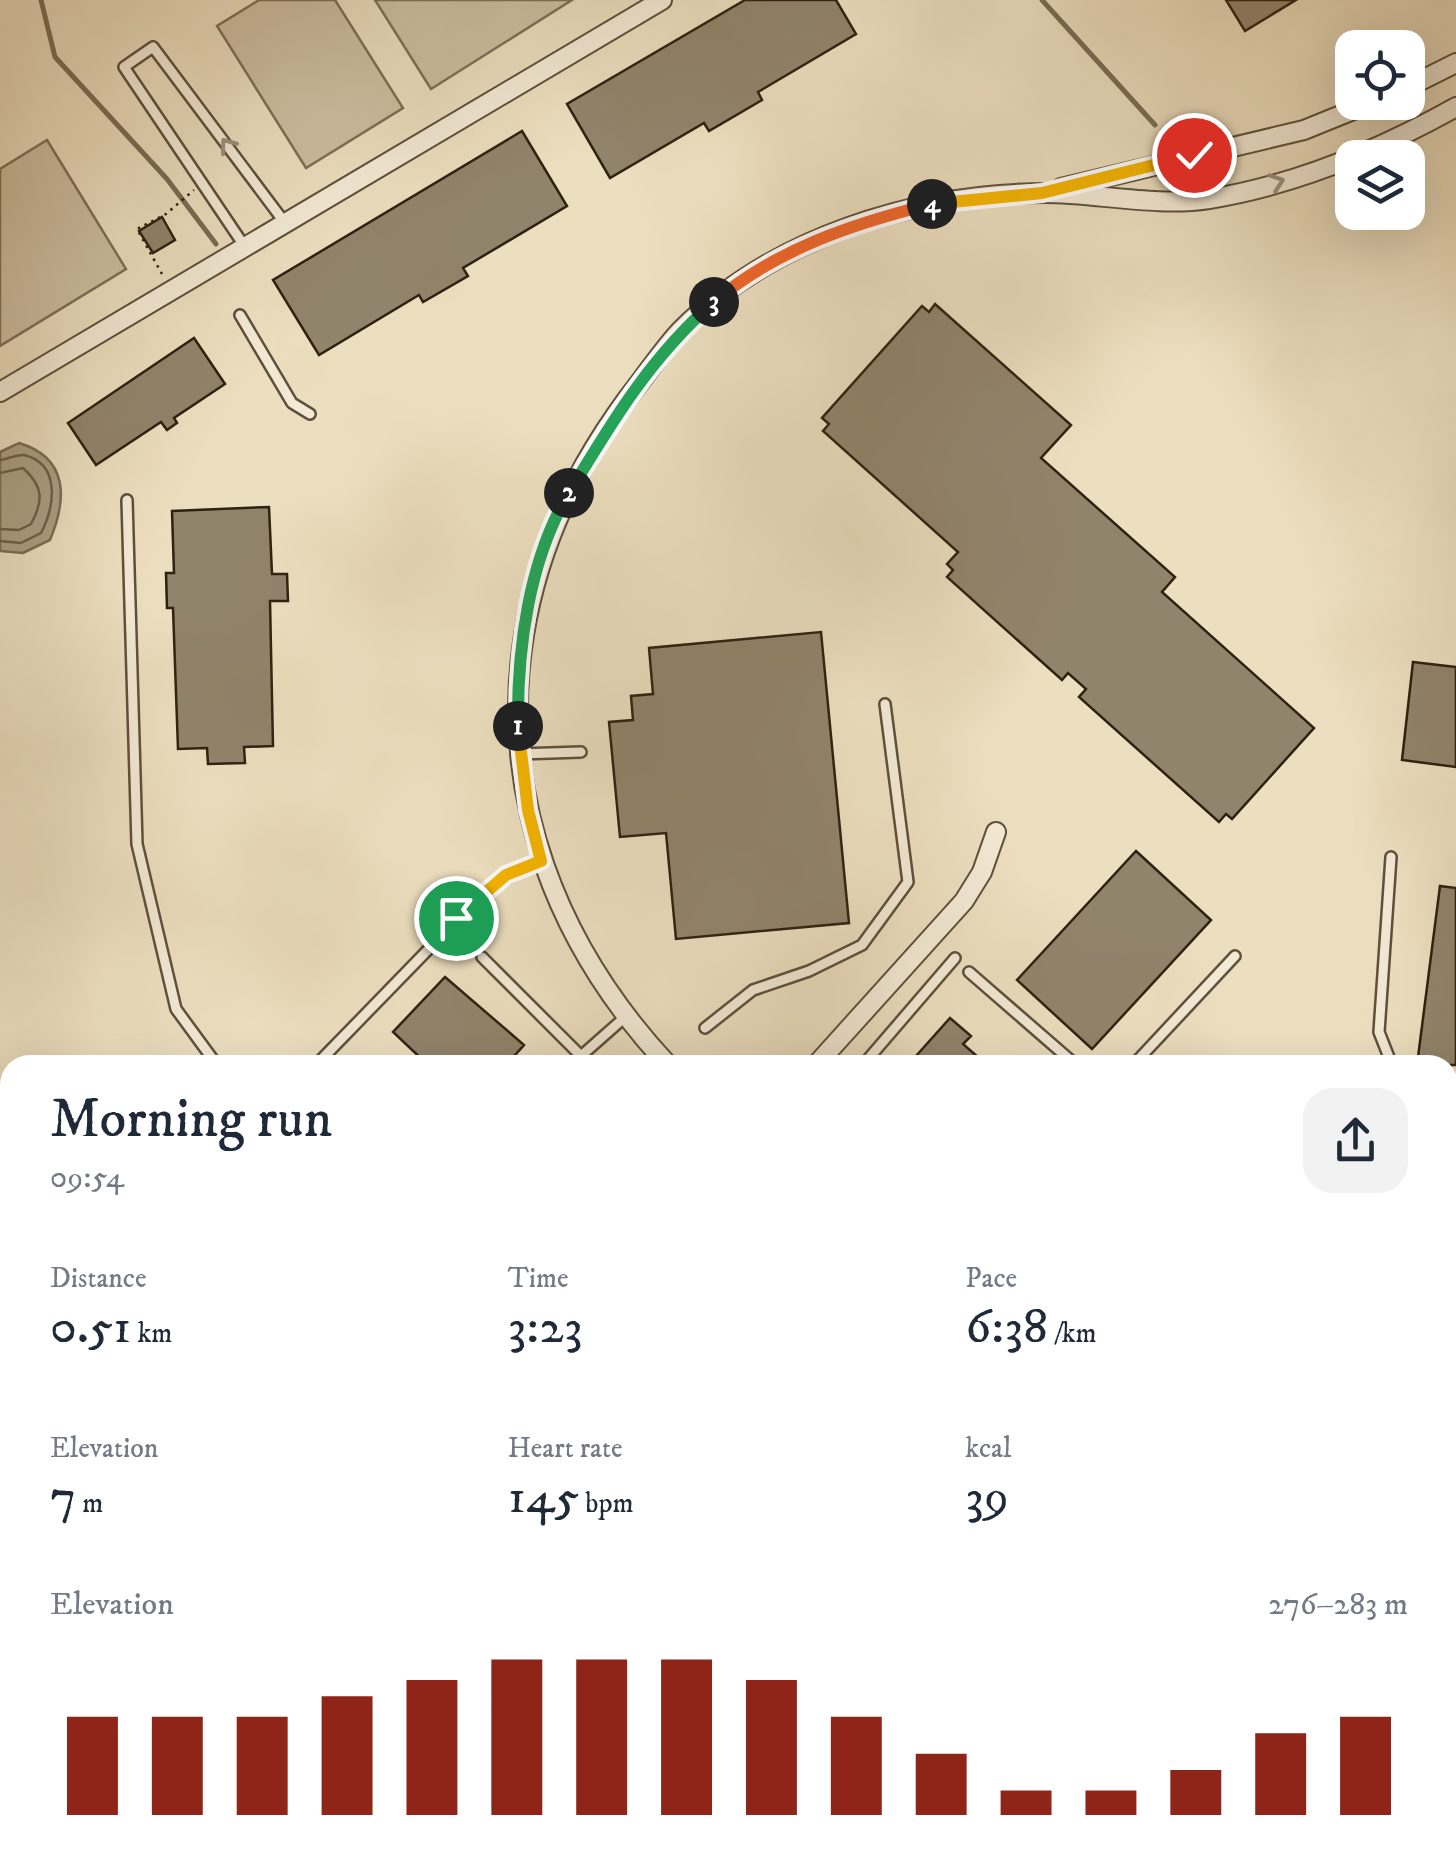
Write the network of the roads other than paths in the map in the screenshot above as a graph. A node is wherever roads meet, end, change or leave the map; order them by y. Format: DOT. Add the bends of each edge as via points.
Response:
graph roads {
  1 [pos="662,0"];
  2 [pos="1456,62"];
  3 [pos="1425,78"];
  4 [pos="1456,107"];
  5 [pos="1335,117"];
  6 [pos="1042,193"];
  7 [pos="285,223"];
  8 [pos="246,247"];
  9 [pos="240,314"];
  10 [pos="0,392"];
  11 [pos="310,414"];
  12 [pos="126,500"];
  13 [pos="886,704"];
  14 [pos="581,752"];
  15 [pos="520,754"];
  16 [pos="996,832"];
  17 [pos="1391,857"];
  18 [pos="541,861"];
  19 [pos="1235,956"];
  20 [pos="482,957"];
  21 [pos="955,958"];
  22 [pos="969,972"];
  23 [pos="624,1018"];
  24 [pos="705,1028"];
  25 [pos="210,1055"];
  26 [pos="326,1055"];
  27 [pos="573,1055"];
  28 [pos="583,1055"];
  29 [pos="659,1055"];
  30 [pos="825,1055"];
  31 [pos="872,1055"];
  32 [pos="1064,1055"];
  33 [pos="1143,1055"];
  34 [pos="1388,1055"];
  1 -- 7 [label="street"];
  2 -- 3 [label="street"];
  6 -- 4 [label="street, one-way" via="1204,200 1256,190 1376,148"];
  5 -- 6 [label="street"];
  6 -- 15 [label="street" via="950,200 867,220 732,286 680,332 622,405 563,503 530,595 517,678"];
  7 -- 8 [label="street"];
  7 -- 8 [label="lane, one-way" via="153,47 124,67"];
  8 -- 10 [label="street"];
  9 -- 11 [label="lane" via="292,403"];
  12 -- 25 [label="lane" via="138,844 176,1009"];
  13 -- 24 [label="lane" via="908,882 862,944 753,990"];
  14 -- 15 [label="lane"];
  15 -- 18 [label="street"];
  16 -- 30 [label="street" via="964,901"];
  17 -- 34 [label="lane" via="1380,1032"];
  18 -- 23 [label="street" via="579,948"];
  18 -- 26 [label="lane" via="489,888"];
  19 -- 33 [label="lane"];
  20 -- 27 [label="lane"];
  21 -- 31 [label="lane"];
  22 -- 32 [label="lane"];
  23 -- 28 [label="lane"];
  23 -- 29 [label="street"];
}
